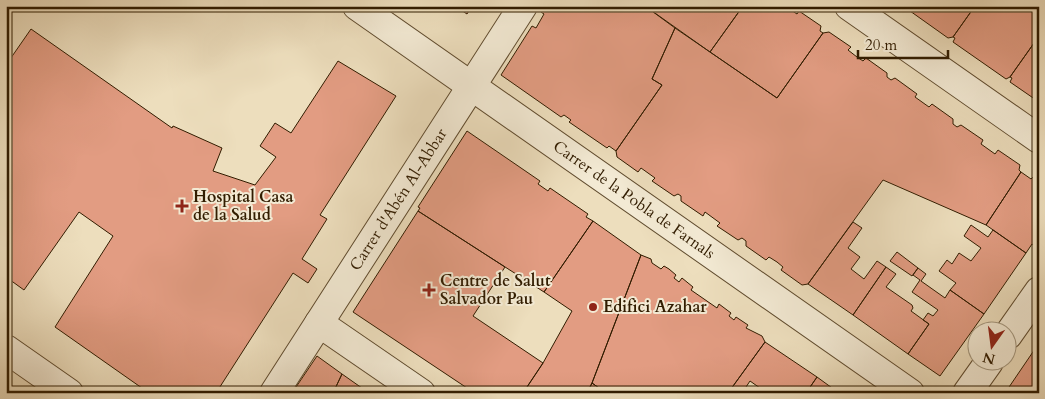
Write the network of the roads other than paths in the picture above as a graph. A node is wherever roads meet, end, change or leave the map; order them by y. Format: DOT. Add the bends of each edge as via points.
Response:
graph roads {
  1 [pos="357,6"];
  2 [pos="524,6"];
  3 [pos="849,6"];
  4 [pos="472,87"];
  5 [pos="1039,138"];
  6 [pos="1039,291"];
  7 [pos="1017,322"];
  8 [pos="319,323"];
  9 [pos="6,349"];
  10 [pos="982,372"];
  11 [pos="69,393"];
  12 [pos="274,393"];
  13 [pos="421,393"];
  14 [pos="910,393"];
  15 [pos="966,393"];
  1 -- 4 [label="street, Carrer de la Pobla de Farnals"];
  2 -- 4 [label="street, Carrer d'Abén Al-Abbar"];
  3 -- 5 [label="street"];
  4 -- 8 [label="street, Carrer d'Abén Al-Abbar"];
  4 -- 14 [label="street, Carrer de la Pobla de Farnals"];
  6 -- 7 [label="street"];
  8 -- 12 [label="street, Carrer d'Abén Al-Abbar"];
  8 -- 13 [label="street"];
  9 -- 11 [label="street"];
  10 -- 15 [label="street"];
}
